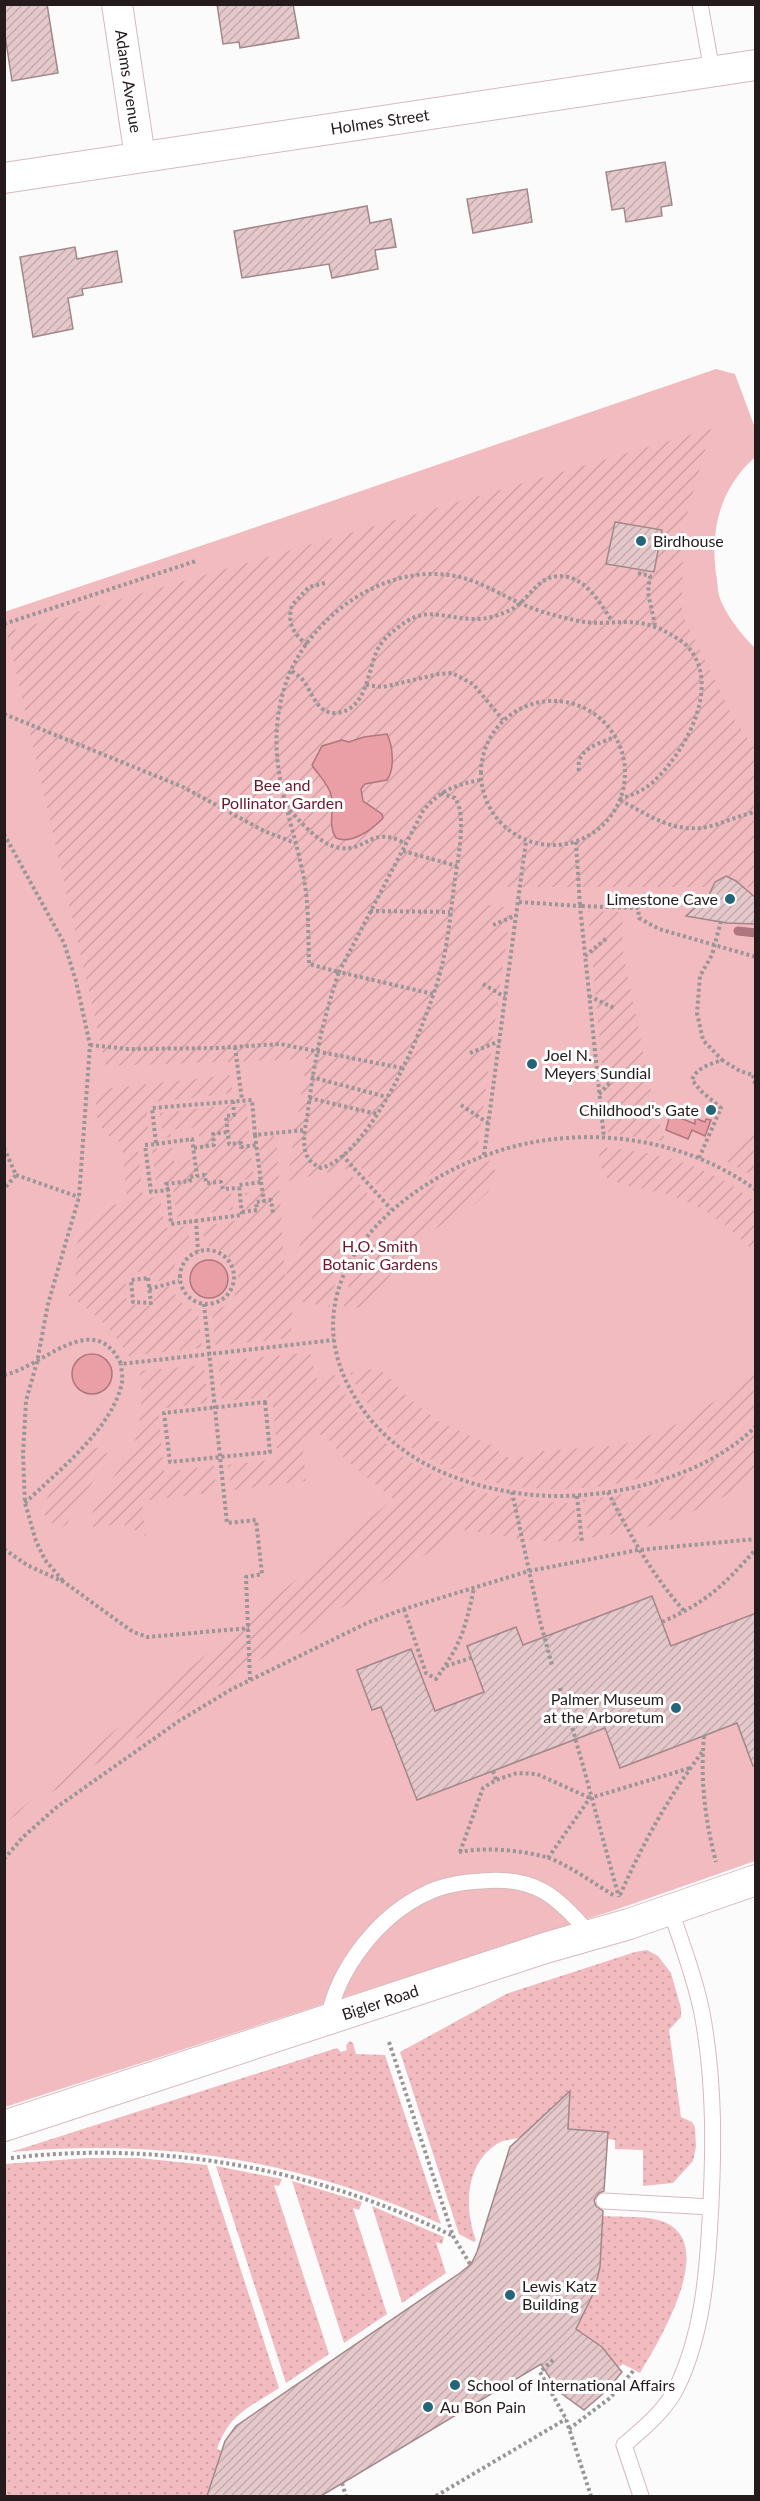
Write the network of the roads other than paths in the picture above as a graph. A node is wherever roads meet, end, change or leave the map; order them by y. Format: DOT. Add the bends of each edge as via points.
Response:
graph roads {
  1 [pos="117,4"];
  2 [pos="700,4"];
  3 [pos="756,65"];
  4 [pos="711,71"];
  5 [pos="140,157"];
  6 [pos="4,178"];
  7 [pos="756,1880"];
  8 [pos="670,1910"];
  9 [pos="591,1935"];
  10 [pos="328,2019"];
  11 [pos="4,2126"];
  12 [pos="604,2201"];
  13 [pos="711,2207"];
  14 [pos="640,2496"];
  1 -- 5 [label="street, Adams Avenue"];
  2 -- 4 [label="lane"];
  3 -- 4 [label="street, Holmes Street"];
  4 -- 5 [label="street, Holmes Street"];
  5 -- 6 [label="street, Holmes Street"];
  7 -- 8 [label="street, Bigler Road"];
  8 -- 9 [label="street, Bigler Road"];
  8 -- 13 [label="lane" via="696,1985 707,2042 713,2134"];
  9 -- 10 [label="street, Bigler Road"];
  9 -- 10 [label="lane" via="567,1909 525,1884 495,1880 462,1882 428,1892 383,1923 358,1953 332,1997"];
  10 -- 11 [label="street, Bigler Road"];
  12 -- 13 [label="lane"];
  13 -- 14 [label="lane" via="708,2263 691,2354 671,2396 657,2415 624,2445"];
}
